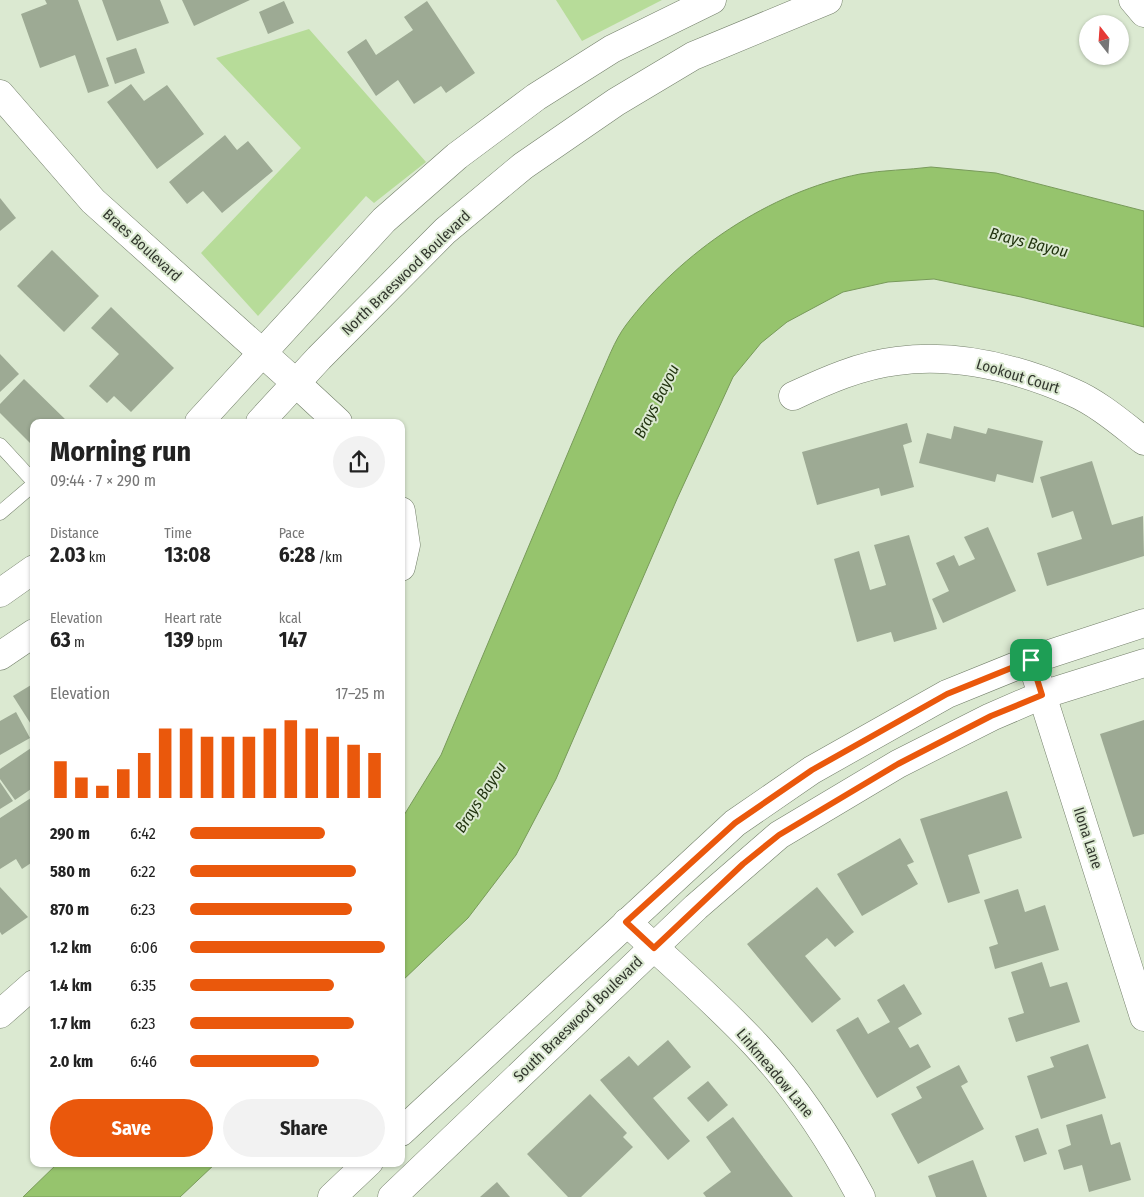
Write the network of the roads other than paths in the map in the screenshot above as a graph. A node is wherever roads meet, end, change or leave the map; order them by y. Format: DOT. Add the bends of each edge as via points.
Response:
graph roads {
  1 [pos="712,0"];
  2 [pos="828,0"];
  3 [pos="1133,0"];
  4 [pos="1144,13"];
  5 [pos="680,15"];
  6 [pos="699,54"];
  7 [pos="0,94"];
  8 [pos="263,354"];
  9 [pos="297,384"];
  10 [pos="793,396"];
  11 [pos="202,419"];
  12 [pos="263,419"];
  13 [pos="335,419"];
  14 [pos="1144,442"];
  15 [pos="0,445"];
  16 [pos="30,479"];
  17 [pos="30,487"];
  18 [pos="0,513"];
  19 [pos="30,571"];
  20 [pos="0,593"];
  21 [pos="1144,622"];
  22 [pos="30,636"];
  23 [pos="0,656"];
  24 [pos="1031,660"];
  25 [pos="1144,663"];
  26 [pos="1042,695"];
  27 [pos="626,922"];
  28 [pos="654,948"];
  29 [pos="30,988"];
  30 [pos="1143,1010"];
  31 [pos="0,1014"];
  32 [pos="405,1128"];
  33 [pos="364,1167"];
  34 [pos="332,1197"];
  35 [pos="392,1197"];
  36 [pos="862,1197"];
  1 -- 5 [label="main road"];
  2 -- 6 [label="main road, North Braeswood Boulevard"];
  3 -- 4 [label="main road"];
  5 -- 6 [label="main road"];
  5 -- 8 [label="main road" via="612,49 536,97 457,156 384,220"];
  6 -- 9 [label="main road, North Braeswood Boulevard" via="616,102 523,166 445,231"];
  7 -- 8 [label="main road, Braes Boulevard" via="93,201"];
  8 -- 9 [label="main road, Braes Boulevard"];
  8 -- 11 [label="main road"];
  9 -- 12 [label="main road, North Braeswood Boulevard"];
  9 -- 13 [label="main road, Braes Boulevard"];
  10 -- 14 [label="main road, Lookout Court" via="830,379 896,361 934,358 982,362 1073,393"];
  15 -- 16 [label="lane"];
  17 -- 18 [label="lane"];
  19 -- 20 [label="main road"];
  21 -- 24 [label="main road"];
  22 -- 23 [label="main road"];
  24 -- 26 [label="main road, Ilona Lane"];
  24 -- 27 [label="main road" via="947,694 812,770 735,823"];
  25 -- 26 [label="main road, South Braeswood Boulevard"];
  26 -- 28 [label="main road, South Braeswood Boulevard" via="991,716 898,764 779,835"];
  26 -- 30 [label="main road, Ilona Lane"];
  27 -- 28 [label="main road, Linkmeadow Lane"];
  27 -- 32 [label="main road"];
  28 -- 35 [label="main road, South Braeswood Boulevard"];
  28 -- 36 [label="main road, Linkmeadow Lane" via="762,1052 801,1100"];
  29 -- 31 [label="main road"];
  33 -- 34 [label="main road"];
}
